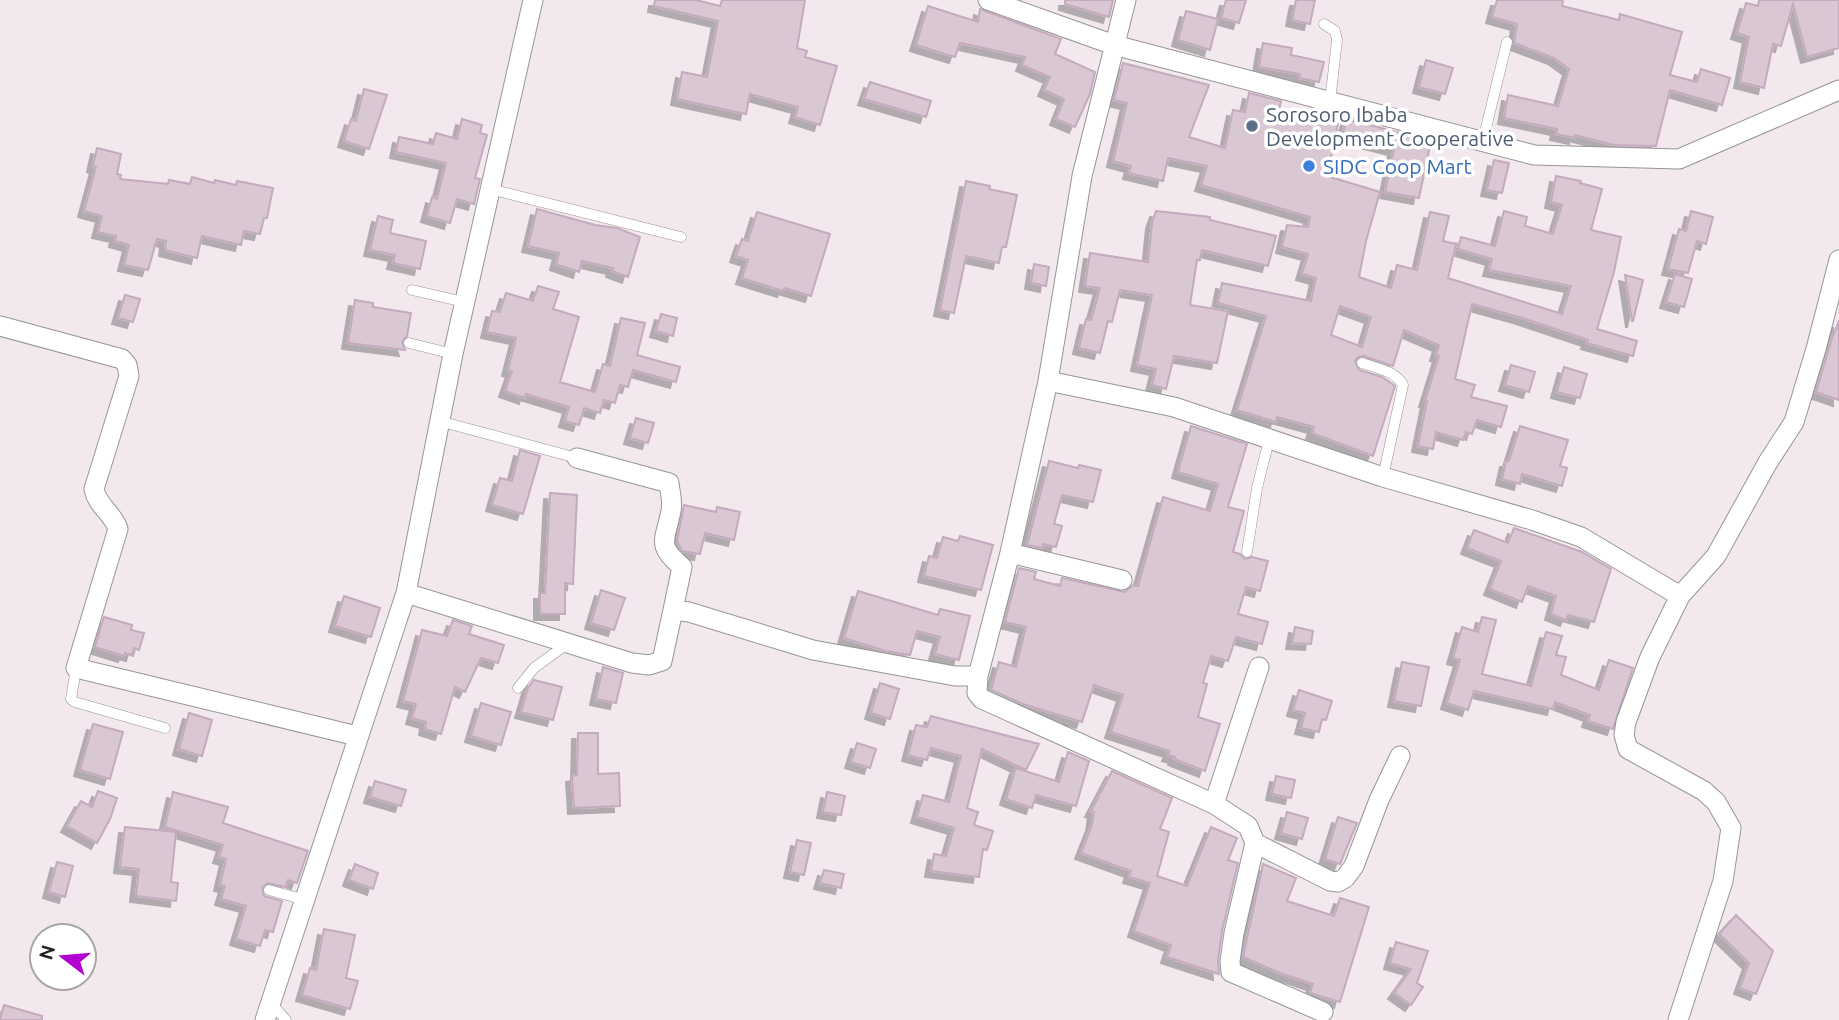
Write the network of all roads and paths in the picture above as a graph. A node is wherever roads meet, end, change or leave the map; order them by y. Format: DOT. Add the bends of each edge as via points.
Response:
graph roads {
  1 [pos="533,0"];
  2 [pos="988,0"];
  3 [pos="1126,0"];
  4 [pos="1324,24"];
  5 [pos="1507,41"];
  6 [pos="1114,46"];
  7 [pos="1839,90"];
  8 [pos="1330,102"];
  9 [pos="1483,140"];
  10 [pos="490,189"];
  11 [pos="681,237"];
  12 [pos="1839,260"];
  13 [pos="412,290"];
  14 [pos="464,302"];
  15 [pos="0,326"];
  16 [pos="409,343"];
  17 [pos="453,354"];
  18 [pos="1362,363"];
  19 [pos="1048,382"];
  20 [pos="439,421"];
  21 [pos="1269,440"];
  22 [pos="577,458"];
  23 [pos="1383,477"];
  24 [pos="1247,552"];
  25 [pos="1010,553"];
  26 [pos="1122,580"];
  27 [pos="406,593"];
  28 [pos="1680,596"];
  29 [pos="673,610"];
  30 [pos="568,643"];
  31 [pos="1259,667"];
  32 [pos="76,668"];
  33 [pos="978,676"];
  34 [pos="519,688"];
  35 [pos="165,727"];
  36 [pos="357,736"];
  37 [pos="1400,756"];
  38 [pos="1214,804"];
  39 [pos="1255,843"];
  40 [pos="269,890"];
  41 [pos="305,900"];
  42 [pos="268,1011"];
  43 [pos="1323,1012"];
  44 [pos="286,1020"];
  45 [pos="1678,1020"];
  1 -- 10 [label="street"];
  2 -- 6 [label="street"];
  3 -- 6 [label="street"];
  4 -- 8 [label="lane" via="1335,31 1337,40"];
  5 -- 9 [label="lane"];
  6 -- 8 [label="street"];
  6 -- 19 [label="street" via="1075,211"];
  7 -- 9 [label="street" via="1679,159 1534,155"];
  8 -- 9 [label="street"];
  10 -- 11 [label="lane"];
  10 -- 14 [label="street"];
  12 -- 28 [label="street" via="1794,422 1716,556"];
  13 -- 14 [label="lane"];
  14 -- 17 [label="street"];
  15 -- 32 [label="street" via="122,359 127,365 129,376 94,489 118,529"];
  16 -- 17 [label="lane"];
  17 -- 20 [label="street"];
  18 -- 23 [label="lane" via="1386,371 1403,386"];
  19 -- 21 [label="street" via="1174,407"];
  19 -- 25 [label="street"];
  20 -- 22 [label="lane"];
  20 -- 27 [label="street"];
  21 -- 23 [label="street"];
  21 -- 24 [label="lane"];
  22 -- 29 [label="street" via="669,483 672,508 663,541 668,555 682,567"];
  23 -- 28 [label="street" via="1581,537"];
  25 -- 26 [label="street"];
  25 -- 33 [label="street"];
  27 -- 30 [label="street"];
  27 -- 36 [label="street"];
  28 -- 45 [label="street" via="1650,657 1624,735 1628,749 1704,791 1731,828 1723,881"];
  29 -- 30 [label="street" via="662,661 632,663"];
  29 -- 33 [label="street" via="813,650"];
  30 -- 34 [label="lane" via="534,668"];
  31 -- 38 [label="street"];
  32 -- 35 [label="lane" via="70,694 75,702"];
  32 -- 36 [label="street"];
  33 -- 38 [label="street" via="977,693 982,699"];
  36 -- 41 [label="street"];
  37 -- 39 [label="street" via="1345,878 1330,881"];
  38 -- 39 [label="street" via="1248,826"];
  39 -- 43 [label="street" via="1234,933 1231,972"];
  40 -- 41 [label="lane"];
  41 -- 42 [label="street"];
  42 -- 44 [label="lane"];
}
